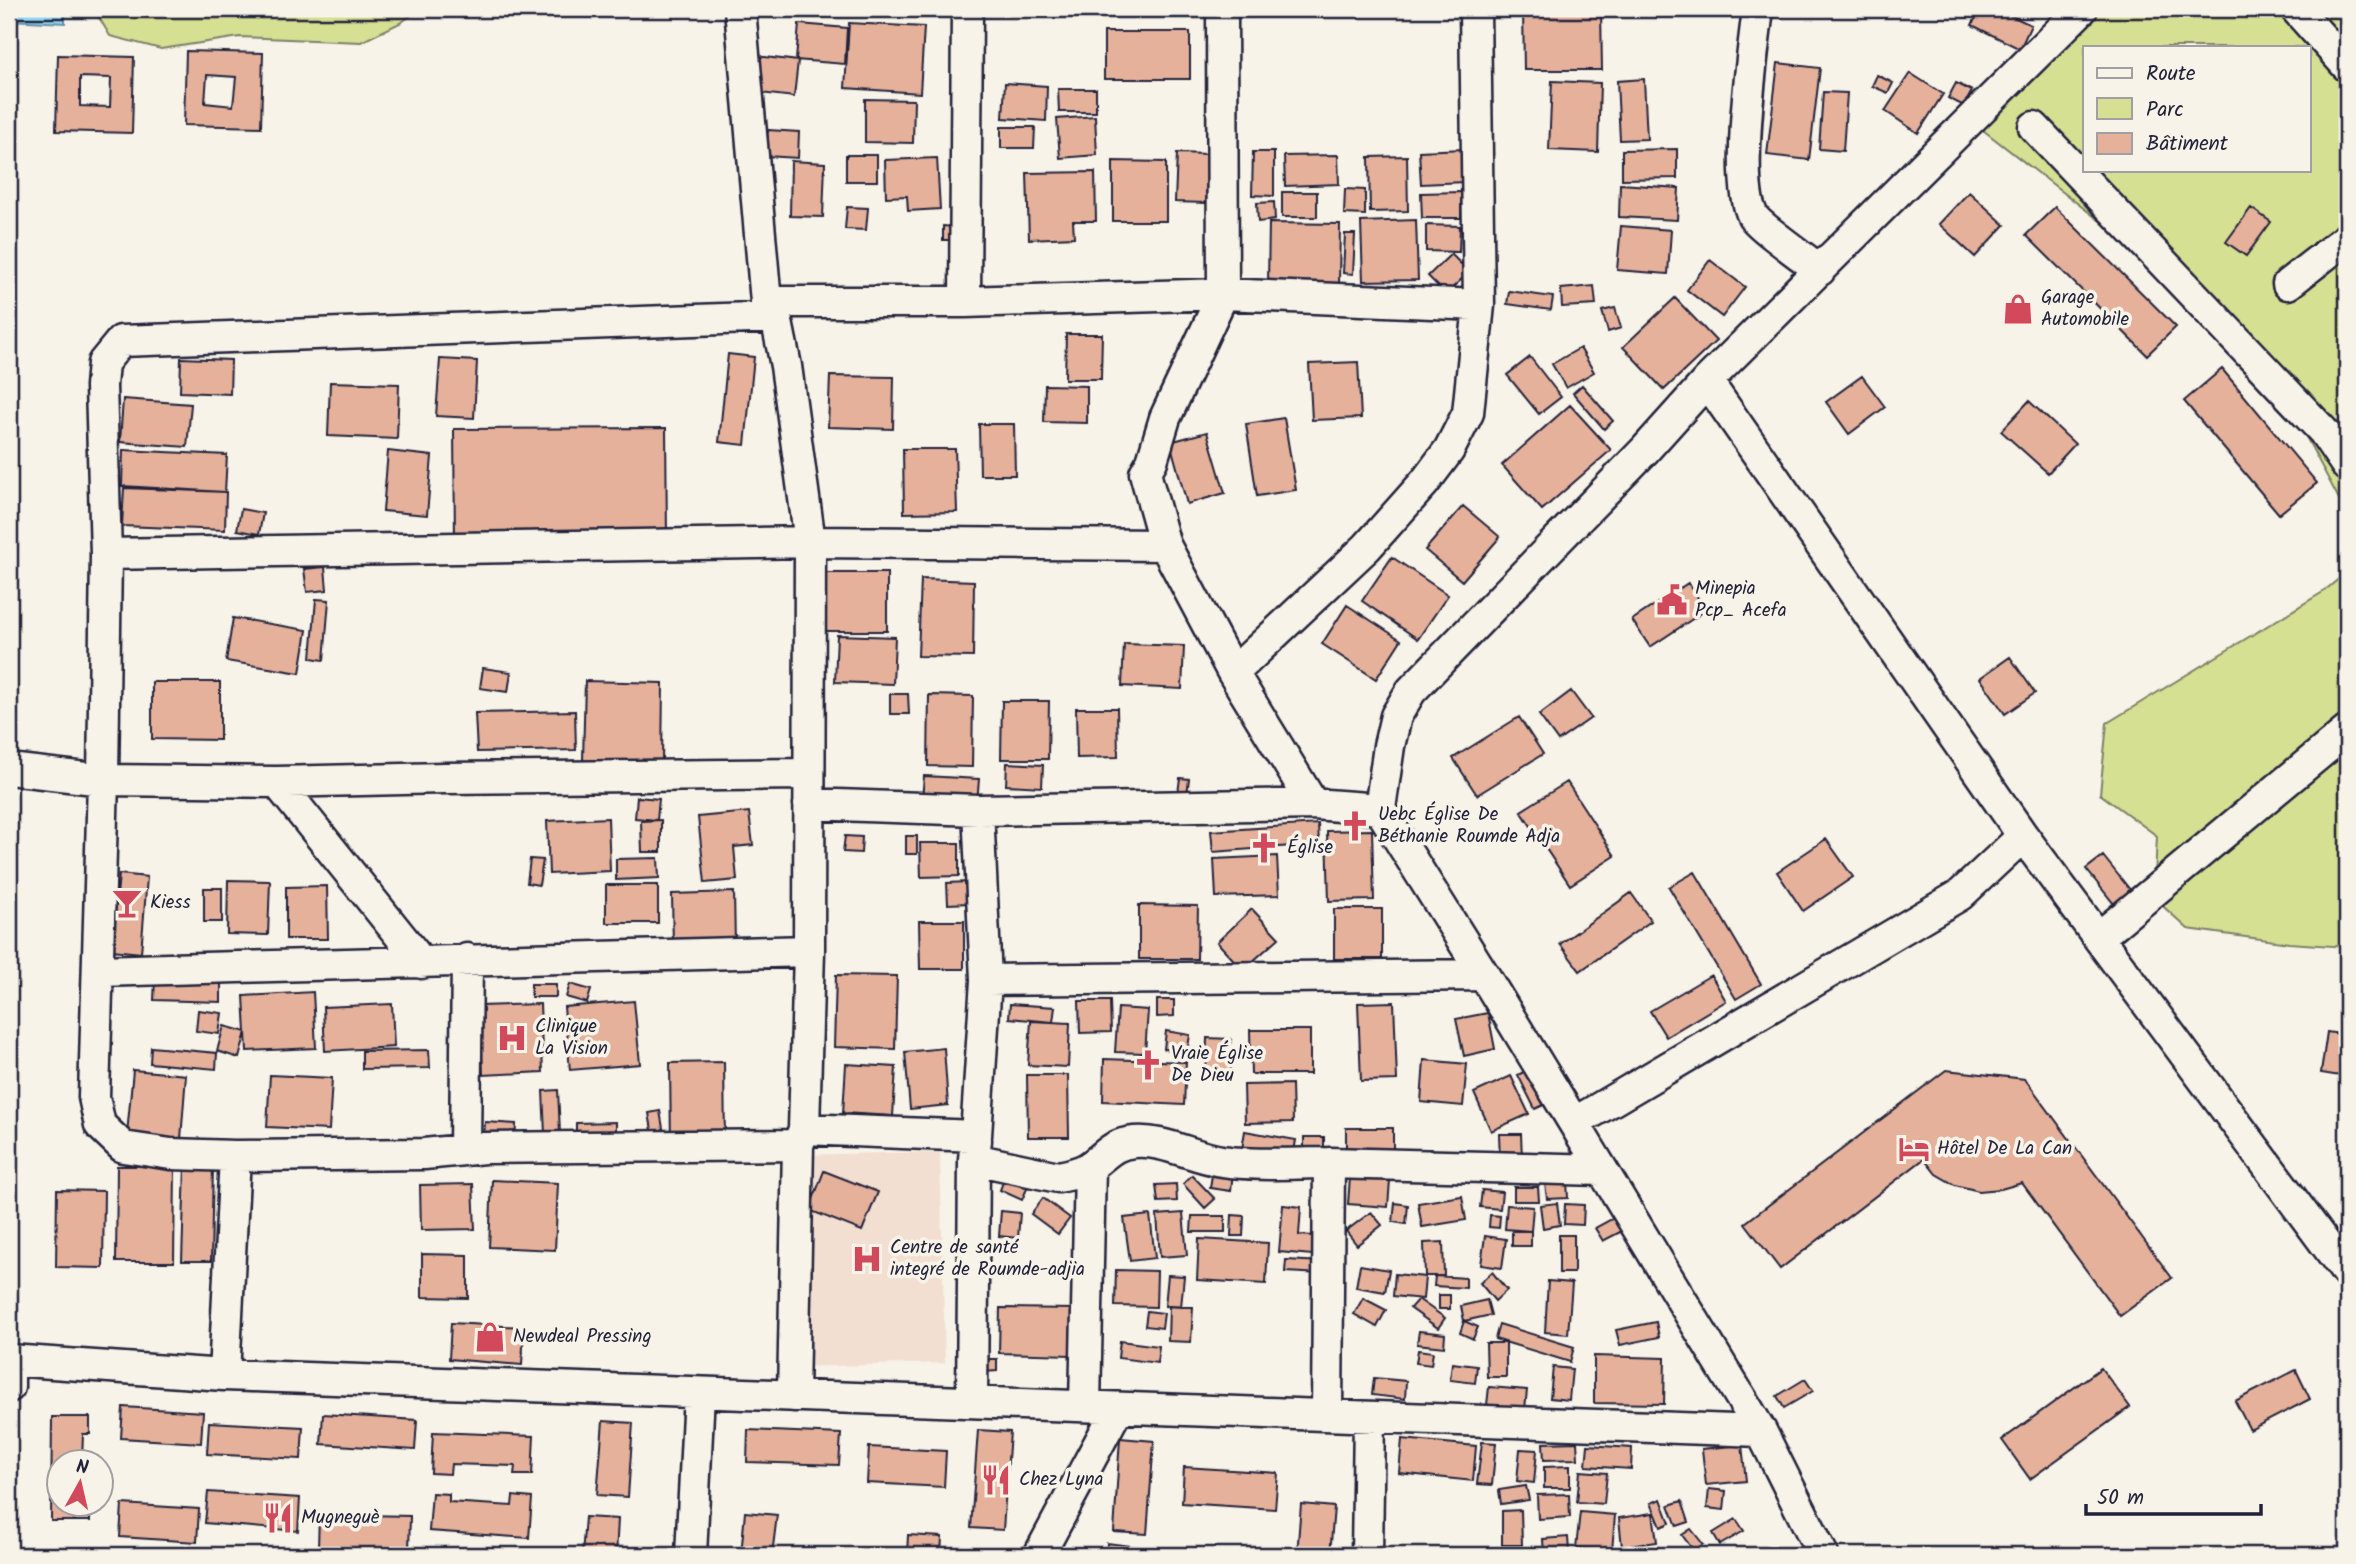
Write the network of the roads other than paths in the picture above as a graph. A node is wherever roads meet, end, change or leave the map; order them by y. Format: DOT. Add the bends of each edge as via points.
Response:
graph roads {
  1 [pos="740,9"];
  2 [pos="967,9"];
  3 [pos="1222,9"];
  4 [pos="1475,9"];
  5 [pos="1758,9"];
  6 [pos="2082,9"];
  7 [pos="2297,9"];
  8 [pos="2347,66"];
  9 [pos="2034,127"];
  10 [pos="2347,238"];
  11 [pos="1820,270"];
  12 [pos="2288,284"];
  13 [pos="1223,295"];
  14 [pos="965,302"];
  15 [pos="1479,305"];
  16 [pos="771,309"];
  17 [pos="1707,381"];
  18 [pos="2347,466"];
  19 [pos="810,542"];
  20 [pos="1165,545"];
  21 [pos="106,554"];
  22 [pos="1233,673"];
  23 [pos="2342,746"];
  24 [pos="9,769"];
  25 [pos="809,774"];
  26 [pos="103,780"];
  27 [pos="276,782"];
  28 [pos="809,804"];
  29 [pos="1313,804"];
  30 [pos="1380,809"];
  31 [pos="978,810"];
  32 [pos="2023,836"];
  33 [pos="2099,937"];
  34 [pos="809,951"];
  35 [pos="467,959"];
  36 [pos="422,963"];
  37 [pos="99,971"];
  38 [pos="1484,975"];
  39 [pos="986,980"];
  40 [pos="1574,1123"];
  41 [pos="801,1137"];
  42 [pos="975,1147"];
  43 [pos="465,1149"];
  44 [pos="235,1156"];
  45 [pos="1329,1163"];
  46 [pos="1090,1167"];
  47 [pos="1602,1170"];
  48 [pos="2347,1273"];
  49 [pos="9,1360"];
  50 [pos="9,1371"];
  51 [pos="223,1375"];
  52 [pos="9,1387"];
  53 [pos="699,1392"];
  54 [pos="793,1396"];
  55 [pos="972,1402"];
  56 [pos="1085,1406"];
  57 [pos="1118,1408"];
  58 [pos="1327,1415"];
  59 [pos="1369,1417"];
  60 [pos="1761,1431"];
  61 [pos="691,1555"];
  62 [pos="1039,1555"];
  63 [pos="1367,1555"];
  64 [pos="1823,1555"];
  1 -- 16 [label="street"];
  2 -- 14 [label="street"];
  3 -- 13 [label="street"];
  4 -- 15 [label="street"];
  5 -- 11 [label="street" via="1749,76 1745,190 1754,217"];
  6 -- 11 [label="street"];
  7 -- 8 [label="street"];
  9 -- 18 [label="street" via="2324,432"];
  10 -- 12 [label="street"];
  11 -- 17 [label="street"];
  13 -- 14 [label="street"];
  13 -- 15 [label="street"];
  13 -- 20 [label="street" via="1165,418 1145,473"];
  14 -- 16 [label="street"];
  15 -- 22 [label="street" via="1468,413 1450,450 1367,547"];
  16 -- 19 [label="street" via="786,366"];
  16 -- 21 [label="street" via="121,341 103,363 102,374"];
  17 -- 30 [label="street" via="1411,691 1396,716"];
  17 -- 32 [label="street"];
  19 -- 20 [label="street"];
  19 -- 21 [label="street"];
  19 -- 25 [label="street"];
  20 -- 22 [label="street"];
  21 -- 26 [label="street"];
  22 -- 29 [label="street"];
  23 -- 33 [label="street"];
  24 -- 26 [label="street"];
  25 -- 27 [label="street"];
  25 -- 28 [label="street"];
  26 -- 27 [label="street"];
  26 -- 37 [label="street"];
  27 -- 36 [label="street"];
  28 -- 31 [label="street"];
  28 -- 34 [label="street"];
  29 -- 30 [label="street"];
  29 -- 31 [label="street"];
  30 -- 38 [label="street"];
  31 -- 39 [label="street"];
  32 -- 33 [label="street"];
  32 -- 40 [label="street" via="1960,895"];
  33 -- 48 [label="street"];
  34 -- 35 [label="street"];
  34 -- 41 [label="street"];
  35 -- 36 [label="street"];
  35 -- 43 [label="street"];
  36 -- 37 [label="street"];
  37 -- 44 [label="street" via="94,1097 100,1125 123,1147"];
  38 -- 39 [label="street"];
  38 -- 40 [label="street"];
  39 -- 42 [label="street"];
  40 -- 47 [label="street"];
  41 -- 42 [label="street"];
  41 -- 43 [label="street"];
  41 -- 54 [label="street"];
  42 -- 46 [label="street" via="1045,1176 1072,1175"];
  42 -- 55 [label="street"];
  43 -- 44 [label="street" via="424,1154"];
  44 -- 51 [label="street"];
  45 -- 46 [label="street" via="1224,1162 1137,1141 1119,1144"];
  45 -- 47 [label="street"];
  45 -- 58 [label="street"];
  46 -- 56 [label="street"];
  47 -- 60 [label="street"];
  49 -- 51 [label="street"];
  50 -- 52 [label="street"];
  51 -- 53 [label="street"];
  53 -- 54 [label="street"];
  53 -- 61 [label="street"];
  54 -- 55 [label="street"];
  55 -- 56 [label="street"];
  56 -- 57 [label="street"];
  57 -- 58 [label="street"];
  57 -- 62 [label="street"];
  58 -- 59 [label="street"];
  59 -- 60 [label="street"];
  59 -- 63 [label="street"];
  60 -- 64 [label="street"];
}
